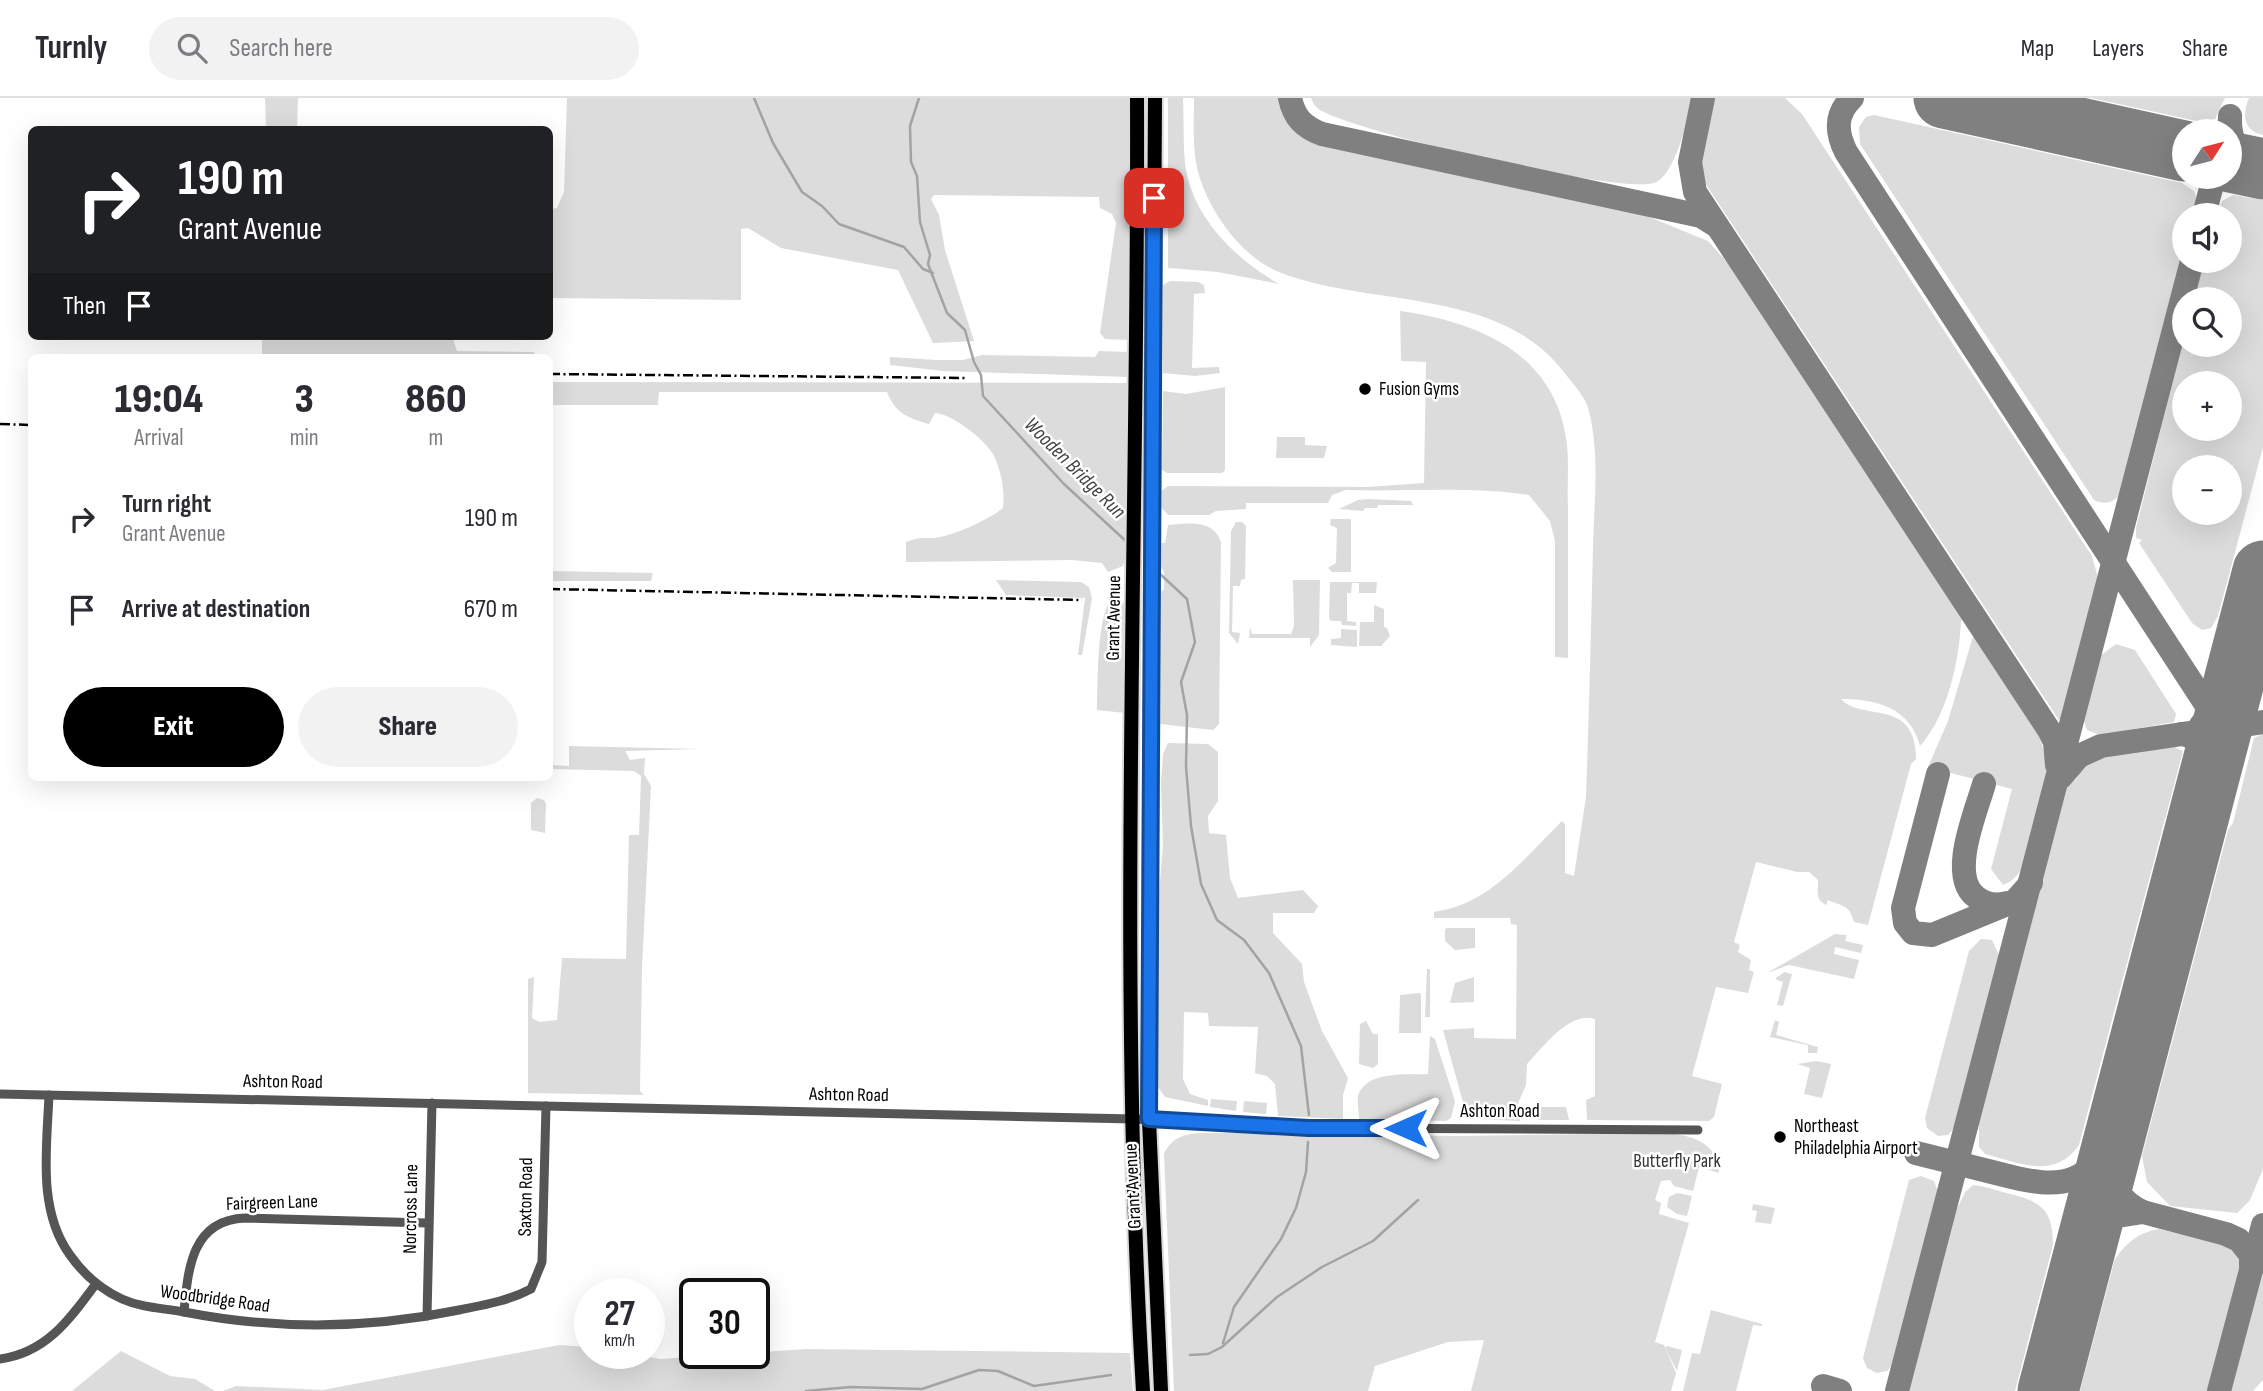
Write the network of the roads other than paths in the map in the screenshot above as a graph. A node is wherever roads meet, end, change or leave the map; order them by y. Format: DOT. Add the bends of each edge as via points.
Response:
graph roads {
  1 [pos="1137,98"];
  2 [pos="1155,98"];
  3 [pos="1135,405"];
  4 [pos="1151,478"];
  5 [pos="1150,829"];
  6 [pos="1131,830"];
  7 [pos="0,1094"];
  8 [pos="49,1095"];
  9 [pos="432,1103"];
  10 [pos="546,1106"];
  11 [pos="1142,1119"];
  12 [pos="1698,1130"];
  13 [pos="427,1223"];
  14 [pos="95,1285"];
  15 [pos="532,1287"];
  16 [pos="184,1312"];
  17 [pos="427,1317"];
  18 [pos="1141,1330"];
  19 [pos="1157,1330"];
  20 [pos="0,1359"];
  21 [pos="1143,1391"];
  22 [pos="1161,1391"];
  1 -- 3 [label="main road, Grant Avenue"];
  2 -- 4 [label="main road, Grant Avenue"];
  3 -- 4 [label="main road" via="1145,435 1146,474"];
  3 -- 6 [label="main road, Grant Avenue"];
  4 -- 5 [label="main road, Grant Avenue"];
  5 -- 6 [label="main road"];
  5 -- 11 [label="main road, Grant Avenue"];
  6 -- 11 [label="main road, Grant Avenue"];
  7 -- 8 [label="street, Ashton Road"];
  8 -- 9 [label="street, Ashton Road"];
  8 -- 14 [label="street, Woodbridge Road" via="47,1185 52,1218 69,1254"];
  9 -- 10 [label="street, Ashton Road"];
  9 -- 13 [label="street, Norcross Lane"];
  10 -- 11 [label="street, Ashton Road"];
  10 -- 15 [label="street, Saxton Road" via="542,1262"];
  11 -- 12 [label="street, Ashton Road" via="1309,1128"];
  11 -- 18 [label="main road, Grant Avenue"];
  11 -- 19 [label="main road, Grant Avenue"];
  13 -- 16 [label="street, Fairgreen Lane" via="220,1221 203,1234 198,1246"];
  13 -- 17 [label="street, Norcross Lane"];
  14 -- 16 [label="street, Woodbridge Road" via="146,1307"];
  14 -- 20 [label="street" via="56,1334 26,1352"];
  15 -- 17 [label="street, Woodbridge Road" via="507,1300"];
  16 -- 17 [label="street, Woodbridge Road" via="201,1318 307,1326"];
  18 -- 19 [label="main road"];
  18 -- 21 [label="main road, Grant Avenue"];
  19 -- 22 [label="main road, Grant Avenue"];
}
